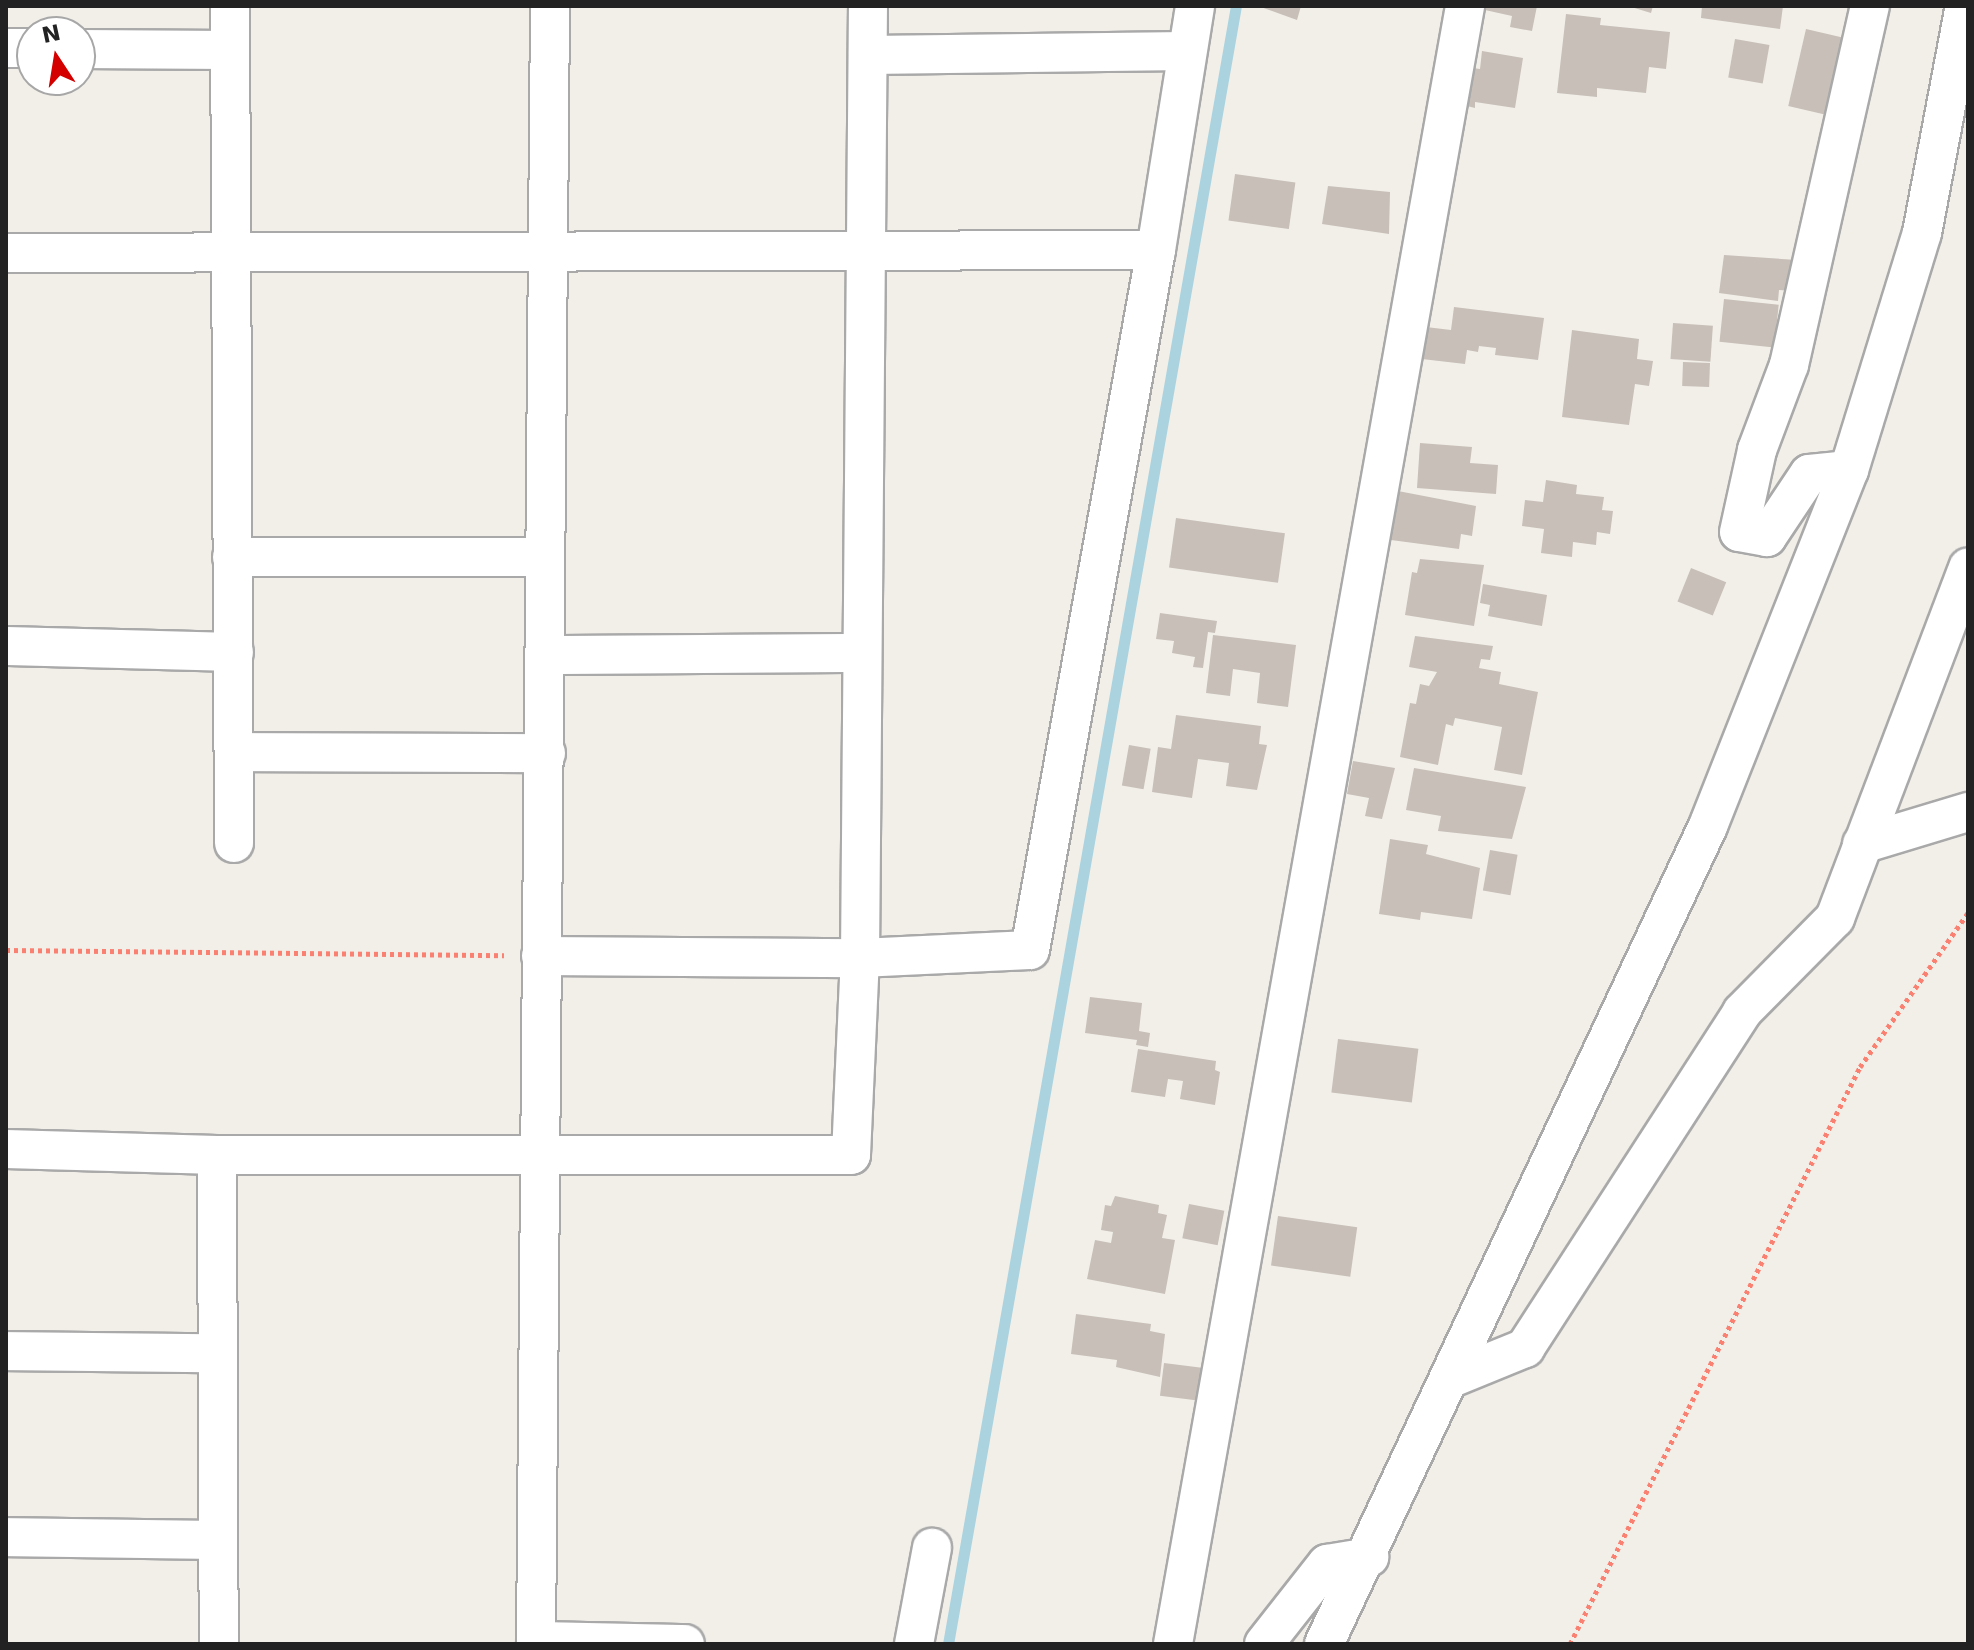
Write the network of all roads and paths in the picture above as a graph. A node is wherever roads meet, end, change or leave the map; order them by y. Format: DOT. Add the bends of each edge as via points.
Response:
graph roads {
  1 [pos="230,6"];
  2 [pos="550,6"];
  3 [pos="868,6"];
  4 [pos="1195,6"];
  5 [pos="1465,6"];
  6 [pos="1870,6"];
  7 [pos="1965,6"];
  8 [pos="96,49"];
  9 [pos="230,50"];
  10 [pos="1187,51"];
  11 [pos="868,55"];
  12 [pos="1156,250"];
  13 [pos="234,252"];
  14 [pos="548,252"];
  15 [pos="6,253"];
  16 [pos="863,253"];
  17 [pos="1849,470"];
  18 [pos="232,557"];
  19 [pos="544,557"];
  20 [pos="1968,567"];
  21 [pos="6,646"];
  22 [pos="234,652"];
  23 [pos="862,653"];
  24 [pos="545,655"];
  25 [pos="234,752"];
  26 [pos="546,753"];
  27 [pos="1968,812"];
  28 [pos="234,843"];
  29 [pos="1862,844"];
  30 [pos="1968,913"];
  31 [pos="6,950"];
  32 [pos="541,956"];
  33 [pos="860,958"];
  34 [pos="6,1149"];
  35 [pos="217,1155"];
  36 [pos="542,1157"];
  37 [pos="6,1351"];
  38 [pos="214,1353"];
  39 [pos="1454,1377"];
  40 [pos="6,1537"];
  41 [pos="216,1540"];
  42 [pos="932,1548"];
  43 [pos="1369,1557"];
  44 [pos="536,1643"];
  45 [pos="219,1644"];
  46 [pos="685,1644"];
  47 [pos="914,1644"];
  48 [pos="1173,1644"];
  49 [pos="1264,1644"];
  50 [pos="1324,1644"];
  51 [pos="1570,1644"];
  1 -- 9 [label="street"];
  2 -- 14 [label="street"];
  3 -- 11 [label="street"];
  4 -- 10 [label="street"];
  5 -- 48 [label="street"];
  6 -- 17 [label="street" via="1789,365 1757,450 1739,532 1767,537 1809,474"];
  7 -- 17 [label="street" via="1922,233"];
  8 -- 9 [label="street"];
  9 -- 13 [label="street"];
  10 -- 11 [label="street"];
  10 -- 12 [label="street"];
  11 -- 16 [label="street"];
  12 -- 16 [label="street"];
  12 -- 33 [label="street" via="1030,950"];
  13 -- 14 [label="street"];
  13 -- 15 [label="street"];
  13 -- 18 [label="street"];
  14 -- 16 [label="street"];
  14 -- 19 [label="street"];
  16 -- 23 [label="street"];
  17 -- 39 [label="street" via="1708,826"];
  18 -- 19 [label="street"];
  18 -- 22 [label="street"];
  19 -- 24 [label="street"];
  20 -- 29 [label="street"];
  21 -- 22 [label="street"];
  22 -- 25 [label="street"];
  23 -- 24 [label="street"];
  23 -- 33 [label="street"];
  24 -- 26 [label="street"];
  25 -- 26 [label="street"];
  25 -- 28 [label="street"];
  26 -- 32 [label="street"];
  27 -- 29 [label="street"];
  29 -- 39 [label="street" via="1835,918 1742,1012 1525,1348"];
  30 -- 51 [label="path" via="1860,1067"];
  31 -- 32 [label="path"];
  32 -- 33 [label="street"];
  32 -- 36 [label="street"];
  33 -- 36 [label="street" via="851,1155"];
  34 -- 35 [label="street"];
  35 -- 36 [label="street"];
  35 -- 38 [label="street"];
  36 -- 44 [label="street"];
  37 -- 38 [label="street"];
  38 -- 41 [label="street"];
  39 -- 43 [label="street"];
  40 -- 41 [label="street"];
  41 -- 45 [label="street"];
  42 -- 47 [label="street"];
  43 -- 49 [label="street" via="1327,1564"];
  43 -- 50 [label="street"];
  44 -- 46 [label="street"];
}
